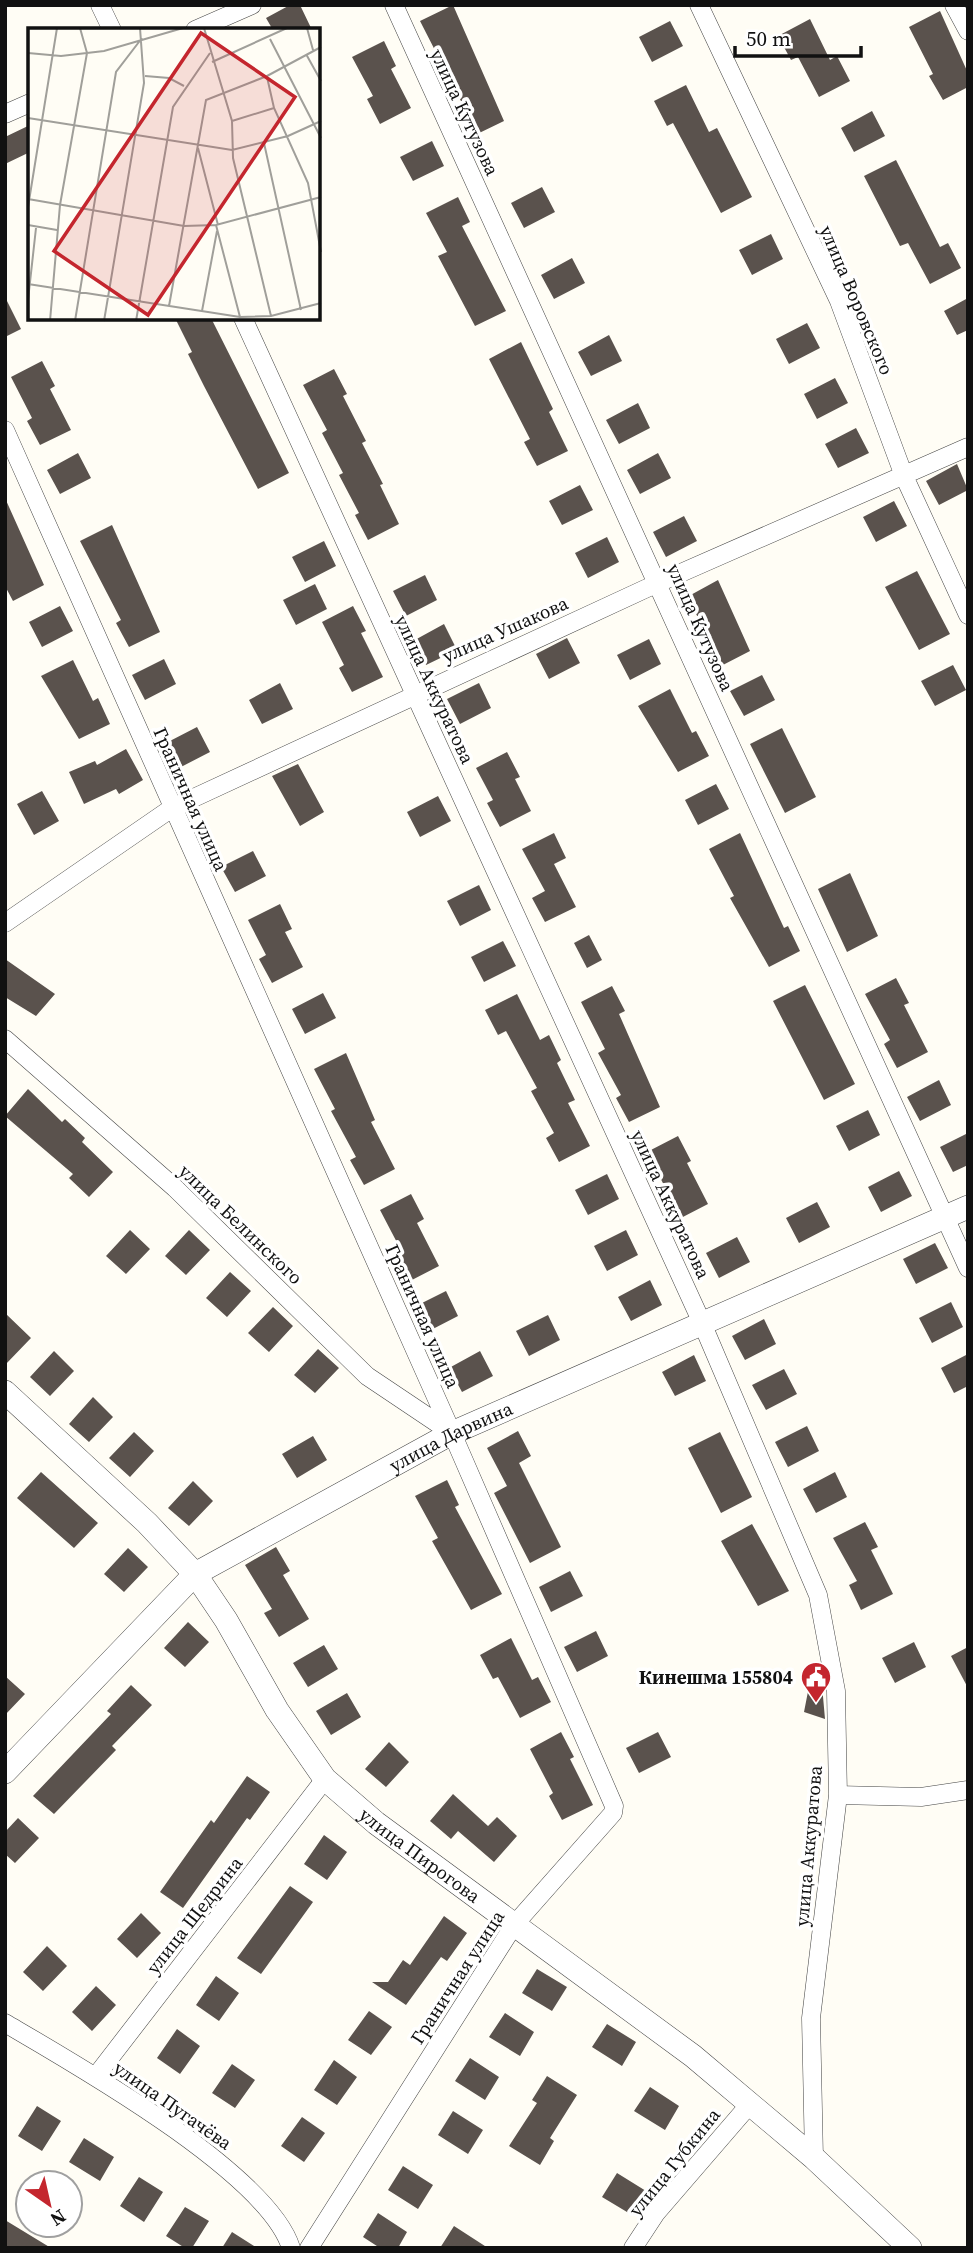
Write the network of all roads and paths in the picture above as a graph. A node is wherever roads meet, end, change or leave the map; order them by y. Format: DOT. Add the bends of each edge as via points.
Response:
graph roads {
  1 [pos="100,5"];
  2 [pos="252,5"];
  3 [pos="394,5"];
  4 [pos="699,5"];
  5 [pos="954,5"];
  6 [pos="111,28"];
  7 [pos="200,28"];
  8 [pos="968,31"];
  9 [pos="28,104"];
  10 [pos="5,114"];
  11 [pos="244,320"];
  12 [pos="5,430"];
  13 [pos="968,447"];
  14 [pos="904,476"];
  15 [pos="658,583"];
  16 [pos="968,615"];
  17 [pos="414,694"];
  18 [pos="172,808"];
  19 [pos="5,923"];
  20 [pos="5,1039"];
  21 [pos="968,1207"];
  22 [pos="944,1218"];
  23 [pos="968,1268"];
  24 [pos="702,1322"];
  25 [pos="5,1392"];
  26 [pos="452,1433"];
  27 [pos="195,1574"];
  28 [pos="5,1772"];
  29 [pos="325,1779"];
  30 [pos="968,1790"];
  31 [pos="838,1795"];
  32 [pos="514,1925"];
  33 [pos="5,2024"];
  34 [pos="96,2076"];
  35 [pos="750,2104"];
  36 [pos="814,2158"];
  37 [pos="291,2248"];
  38 [pos="309,2248"];
  39 [pos="633,2248"];
  40 [pos="910,2248"];
  1 -- 6 [label="street"];
  2 -- 7 [label="street"];
  3 -- 15 [label="street, улица Кутузова"];
  4 -- 14 [label="street, улица Воровского" via="838,301"];
  5 -- 8 [label="street"];
  9 -- 10 [label="street"];
  11 -- 17 [label="street, улица Аккуратова"];
  12 -- 18 [label="street, Граничная улица"];
  13 -- 14 [label="street, улица Ушакова"];
  14 -- 15 [label="street, улица Ушакова"];
  14 -- 16 [label="street, улица Воровского"];
  15 -- 17 [label="street, улица Ушакова"];
  15 -- 22 [label="street, улица Кутузова"];
  17 -- 18 [label="street, улица Ушакова"];
  17 -- 24 [label="street, улица Аккуратова"];
  18 -- 19 [label="street, улица Ушакова"];
  18 -- 26 [label="street, Граничная улица"];
  20 -- 26 [label="street, улица Белинского" via="175,1188 368,1376"];
  21 -- 22 [label="street, улица Дарвина"];
  22 -- 23 [label="street, улица Кутузова"];
  22 -- 24 [label="street, улица Дарвина"];
  24 -- 26 [label="street, улица Дарвина"];
  24 -- 31 [label="street, улица Аккуратова" via="818,1595 836,1690"];
  25 -- 27 [label="street, улица Пирогова" via="147,1523"];
  26 -- 27 [label="street, улица Дарвина"];
  26 -- 32 [label="street, Граничная улица" via="614,1806"];
  27 -- 28 [label="street, улица Дарвина"];
  27 -- 29 [label="street, улица Пирогова" via="277,1710"];
  29 -- 32 [label="street, улица Пирогова" via="376,1823"];
  29 -- 34 [label="street, улица Щедрина"];
  30 -- 31 [label="street" via="921,1797"];
  31 -- 36 [label="street, улица Аккуратова" via="811,2018"];
  32 -- 35 [label="street, улица Пирогова" via="644,2018"];
  32 -- 38 [label="street, Граничная улица"];
  33 -- 34 [label="street, улица Пугачёва"];
  34 -- 37 [label="street, улица Пугачёва" via="228,2169 261,2201 287,2235"];
  35 -- 36 [label="street, улица Пирогова"];
  35 -- 39 [label="street, улица Губкина" via="656,2213"];
  36 -- 40 [label="street, улица Пирогова"];
}
